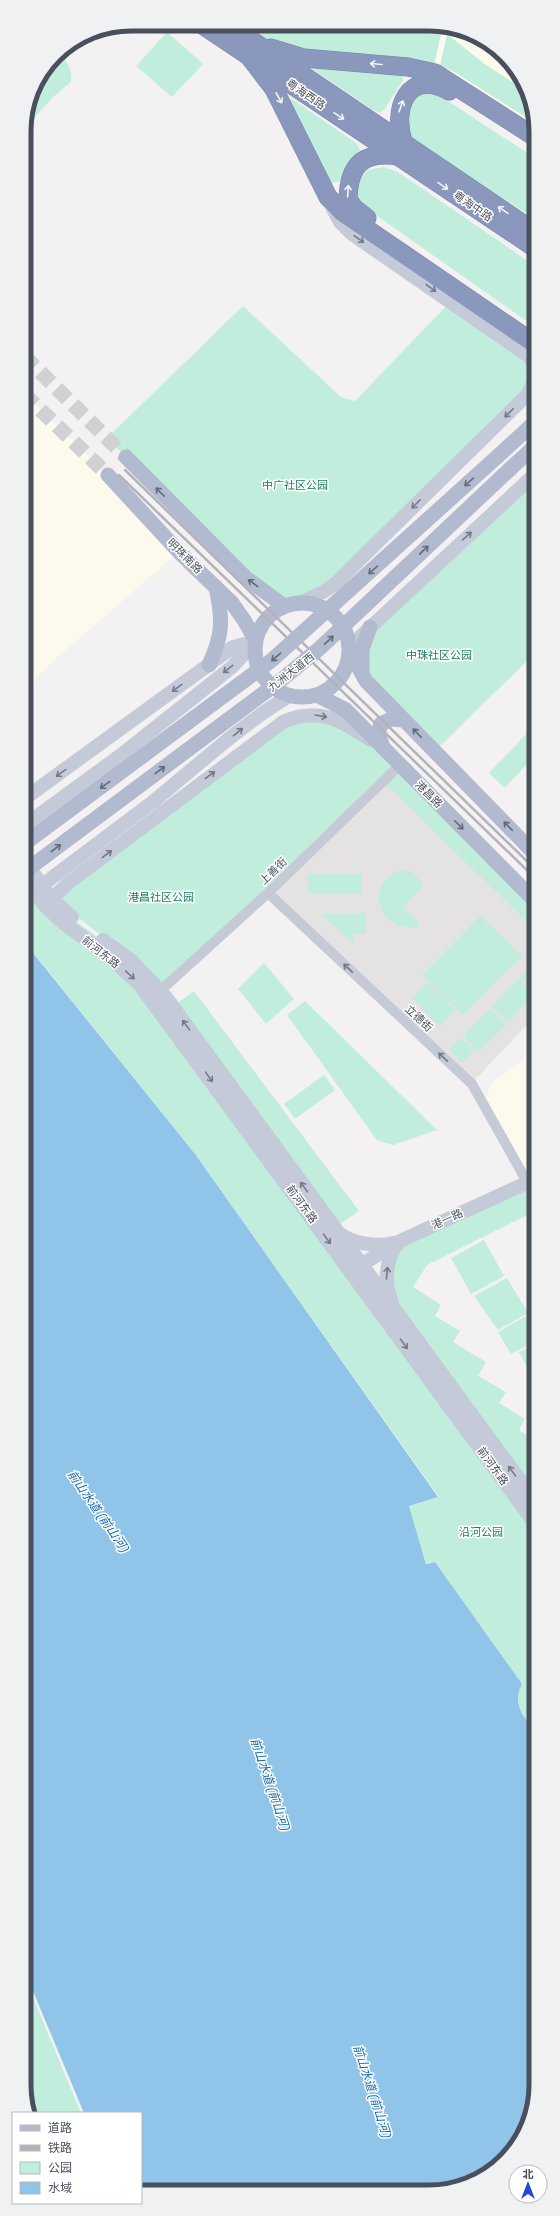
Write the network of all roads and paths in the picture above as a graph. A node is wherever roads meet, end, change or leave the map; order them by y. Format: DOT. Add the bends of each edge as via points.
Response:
graph roads {
  1 [pos="215,31"];
  2 [pos="234,31"];
  3 [pos="251,49"];
  4 [pos="408,67"];
  5 [pos="528,122"];
  6 [pos="529,133"];
  7 [pos="529,142"];
  8 [pos="407,154"];
  9 [pos="529,228"];
  10 [pos="529,244"];
  11 [pos="529,340"];
  12 [pos="529,340"];
  13 [pos="529,392"];
  14 [pos="529,427"];
  15 [pos="529,452"];
  16 [pos="126,457"];
  17 [pos="108,475"];
  18 [pos="529,480"];
  19 [pos="216,587"];
  20 [pos="300,603"];
  21 [pos="284,606"];
  22 [pos="370,627"];
  23 [pos="256,642"];
  24 [pos="350,652"];
  25 [pos="209,665"];
  26 [pos="366,681"];
  27 [pos="317,695"];
  28 [pos="290,696"];
  29 [pos="404,720"];
  30 [pos="383,747"];
  31 [pos="400,765"];
  32 [pos="31,794"];
  33 [pos="31,821"];
  34 [pos="31,839"];
  35 [pos="529,848"];
  36 [pos="31,867"];
  37 [pos="31,872"];
  38 [pos="31,885"];
  39 [pos="31,893"];
  40 [pos="268,893"];
  41 [pos="529,895"];
  42 [pos="49,902"];
  43 [pos="160,991"];
  44 [pos="529,1177"];
  45 [pos="529,1181"];
  46 [pos="335,1230"];
  47 [pos="400,1241"];
  48 [pos="361,1265"];
  49 [pos="403,1322"];
  50 [pos="529,1493"];
  51 [pos="529,1515"];
  1 -- 3 [label="highway, 粤海西路"];
  2 -- 3 [label="highway, 粤海西路"];
  4 -- 3 [label="highway, one-way" via="304,58"];
  3 -- 8 [label="highway, 粤海西路"];
  3 -- 11 [label="highway, one-way" via="328,197 342,212"];
  4 -- 5 [label="main road" via="436,69 454,76"];
  4 -- 6 [label="highway" via="435,73"];
  8 -- 7 [label="highway, one-way" via="399,125 400,106 412,90 428,84 436,84 454,93"];
  9 -- 8 [label="highway, 粤海中路, one-way"];
  8 -- 10 [label="highway, 粤海中路, one-way"];
  12 -- 8 [label="highway, one-way" via="354,208 348,199 353,169 360,162 369,157"];
  13 -- 20 [label="main road, one-way" via="335,584"];
  14 -- 34 [label="main road, 九洲大道西, one-way, bridge" via="272,660"];
  36 -- 15 [label="main road, 九洲大道西, one-way, bridge" via="280,681 320,648"];
  21 -- 16 [label="main road, one-way" via="246,578"];
  17 -- 19 [label="main road, 明珠南路" via="179,552"];
  22 -- 18 [label="main road, one-way"];
  19 -- 23 [label="main road, 明珠南路" via="232,603"];
  19 -- 25 [label="main road" via="222,616 221,636"];
  20 -- 21 [label="main road"];
  20 -- 24 [label="main road" via="315,604 330,611 341,622 348,636"];
  21 -- 23 [label="main road" via="271,615 261,627"];
  22 -- 24 [label="main road"];
  22 -- 26 [label="main road" via="361,659"];
  23 -- 25 [label="main road" via="233,647"];
  23 -- 28 [label="main road" via="255,655 266,681"];
  23 -- 33 [label="main road, one-way" via="235,664 121,755"];
  24 -- 26 [label="main road"];
  24 -- 27 [label="main road" via="347,667 340,679 330,689"];
  25 -- 32 [label="main road, one-way"];
  26 -- 29 [label="main road"];
  27 -- 28 [label="main road"];
  27 -- 30 [label="main road, 港昌路" via="346,710"];
  39 -- 28 [label="main road, one-way, bridge" via="154,801 250,723"];
  29 -- 30 [label="main road" via="391,719 381,724 378,733"];
  35 -- 29 [label="main road, one-way"];
  30 -- 31 [label="main road, 港昌路"];
  42 -- 30 [label="main road, one-way" via="67,884 283,722 307,714 331,718"];
  31 -- 40 [label="street, 上善街"];
  31 -- 41 [label="main road, 港昌路, one-way"];
  37 -- 42 [label="main road"];
  38 -- 42 [label="main road"];
  40 -- 43 [label="street, 上善街"];
  44 -- 40 [label="street, 立德街, one-way" via="472,1084"];
  42 -- 43 [label="main road, 前河东路" via="132,961"];
  42 -- 51 [label="main road, 前河东路, one-way" via="62,922 106,954 139,984"];
  46 -- 43 [label="main road, 前河东路, one-way"];
  45 -- 47 [label="main road, 港一路"];
  46 -- 47 [label="main road" via="361,1242 388,1244"];
  46 -- 48 [label="main road, 前河东路"];
  47 -- 48 [label="main road, 港一路"];
  49 -- 47 [label="main road, one-way" via="388,1291 386,1275 393,1250"];
  48 -- 49 [label="main road, 前河东路"];
  50 -- 49 [label="main road, 前河东路, one-way"];
}
